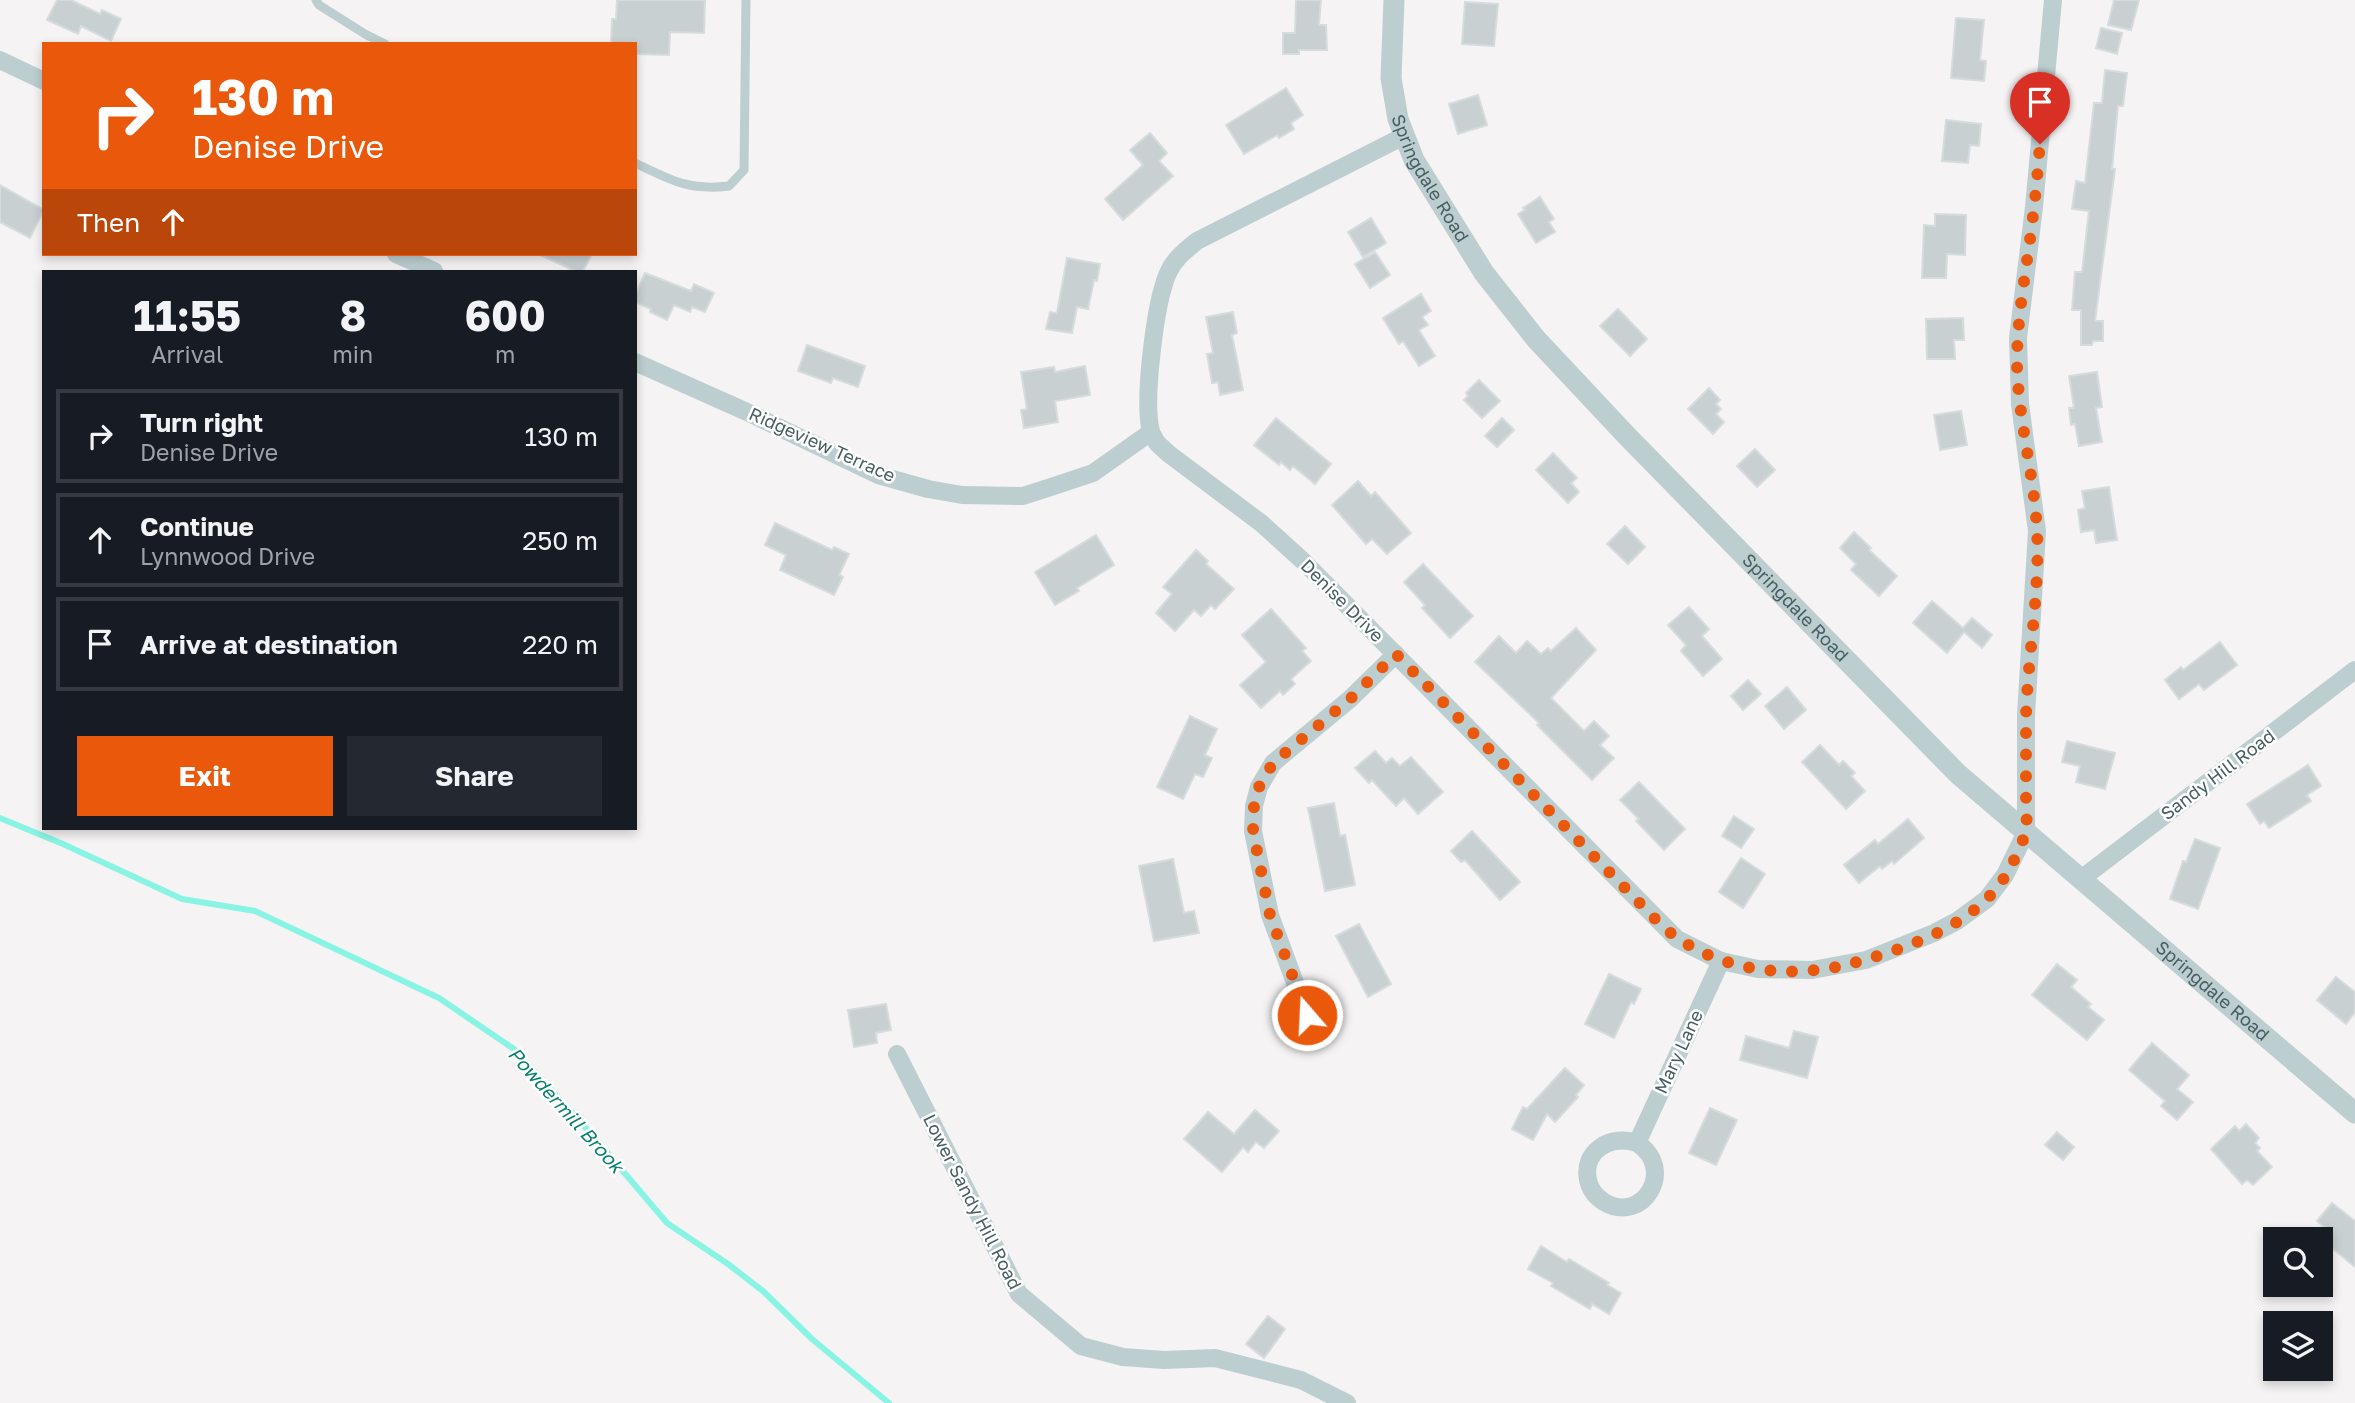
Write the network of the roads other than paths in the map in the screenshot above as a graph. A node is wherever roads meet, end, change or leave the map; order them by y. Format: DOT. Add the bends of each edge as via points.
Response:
graph roads {
  1 [pos="316,0"];
  2 [pos="746,0"];
  3 [pos="1394,0"];
  4 [pos="2053,0"];
  5 [pos="381,42"];
  6 [pos="0,60"];
  7 [pos="42,80"];
  8 [pos="1404,136"];
  9 [pos="637,164"];
  10 [pos="400,256"];
  11 [pos="432,270"];
  12 [pos="637,363"];
  13 [pos="1151,432"];
  14 [pos="1396,654"];
  15 [pos="2355,670"];
  16 [pos="2026,832"];
  17 [pos="2081,879"];
  18 [pos="1721,961"];
  19 [pos="1320,1038"];
  20 [pos="897,1054"];
  21 [pos="2355,1113"];
  22 [pos="1637,1143"];
  23 [pos="1347,1403"];
  1 -- 5 [label="lane"];
  2 -- 9 [label="lane" via="744,170 729,186 703,189 677,183"];
  3 -- 8 [label="street, Springdale Road" via="1391,78"];
  4 -- 16 [label="street" via="2018,338 2020,404 2037,531 2027,704"];
  6 -- 7 [label="street"];
  8 -- 13 [label="street" via="1197,241 1178,257 1168,273 1159,309 1148,403"];
  8 -- 16 [label="street, Springdale Road" via="1484,273 1536,339 1958,774"];
  10 -- 11 [label="street"];
  12 -- 13 [label="street, Ridgeview Terrace" via="878,475 962,495 1023,496 1054,486 1093,473"];
  13 -- 14 [label="street, Denise Drive" via="1169,454 1261,523"];
  14 -- 18 [label="street, Denise Drive" via="1662,926"];
  14 -- 19 [label="street" via="1273,763 1254,806 1253,831 1270,915"];
  15 -- 17 [label="street, Sandy Hill Road"];
  16 -- 17 [label="street, Springdale Road"];
  16 -- 18 [label="street, Denise Drive" via="1987,899 1957,921 1910,944 1824,969 1779,970"];
  17 -- 21 [label="street, Springdale Road"];
  18 -- 22 [label="street, Mary Lane"];
  20 -- 23 [label="street, Lower Sandy Hill Road" via="1019,1294 1081,1346 1123,1357 1215,1358 1301,1380"];
}
